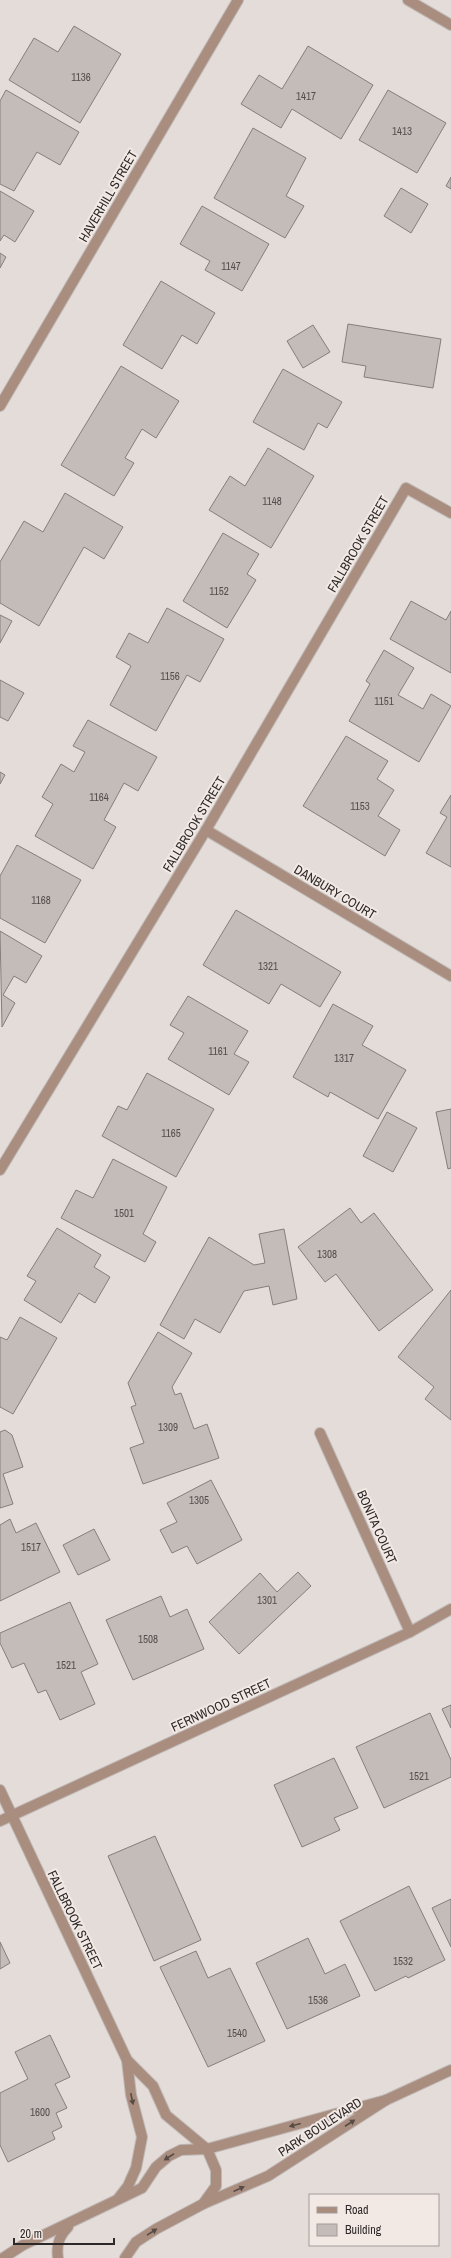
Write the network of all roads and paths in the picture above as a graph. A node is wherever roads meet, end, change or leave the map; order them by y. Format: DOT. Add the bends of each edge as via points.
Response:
graph roads {
  1 [pos="238,0"];
  2 [pos="408,0"];
  3 [pos="451,25"];
  4 [pos="0,406"];
  5 [pos="451,513"];
  6 [pos="206,830"];
  7 [pos="451,976"];
  8 [pos="0,1170"];
  9 [pos="320,1433"];
  10 [pos="451,1609"];
  11 [pos="410,1632"];
  12 [pos="0,1790"];
  13 [pos="11,1816"];
  14 [pos="0,1821"];
  15 [pos="128,2060"];
  16 [pos="451,2070"];
  17 [pos="386,2100"];
  18 [pos="207,2149"];
  19 [pos="116,2201"];
  20 [pos="203,2204"];
  21 [pos="74,2221"];
  22 [pos="136,2242"];
  23 [pos="3,2258"];
  24 [pos="58,2258"];
  25 [pos="125,2258"];
  26 [pos="134,2258"];
  1 -- 4 [label="street, HAVERHILL STREET"];
  2 -- 3 [label="street"];
  5 -- 6 [label="street, FALLBROOK STREET" via="406,488"];
  6 -- 7 [label="street, DANBURY COURT"];
  6 -- 8 [label="street, FALLBROOK STREET"];
  9 -- 11 [label="street, BONITA COURT"];
  10 -- 11 [label="street, FERNWOOD STREET"];
  11 -- 13 [label="street, FERNWOOD STREET"];
  12 -- 13 [label="street, FALLBROOK STREET"];
  13 -- 14 [label="street, FERNWOOD STREET"];
  13 -- 15 [label="street, FALLBROOK STREET"];
  15 -- 18 [label="street" via="153,2086 166,2115"];
  15 -- 19 [label="street, one-way" via="131,2095 142,2136 136,2168 128,2186"];
  16 -- 17 [label="street, PARK BOULEVARD"];
  17 -- 18 [label="street, one-way"];
  20 -- 17 [label="street, PARK BOULEVARD, one-way" via="268,2176"];
  18 -- 19 [label="street, one-way" via="181,2150 169,2156 156,2166 142,2188"];
  18 -- 20 [label="street" via="216,2170 216,2186"];
  19 -- 21 [label="street"];
  22 -- 20 [label="street, PARK BOULEVARD, one-way"];
  21 -- 23 [label="street" via="23,2245"];
  21 -- 24 [label="street" via="60,2235"];
  22 -- 25 [label="street"];
  22 -- 26 [label="street"];
}
